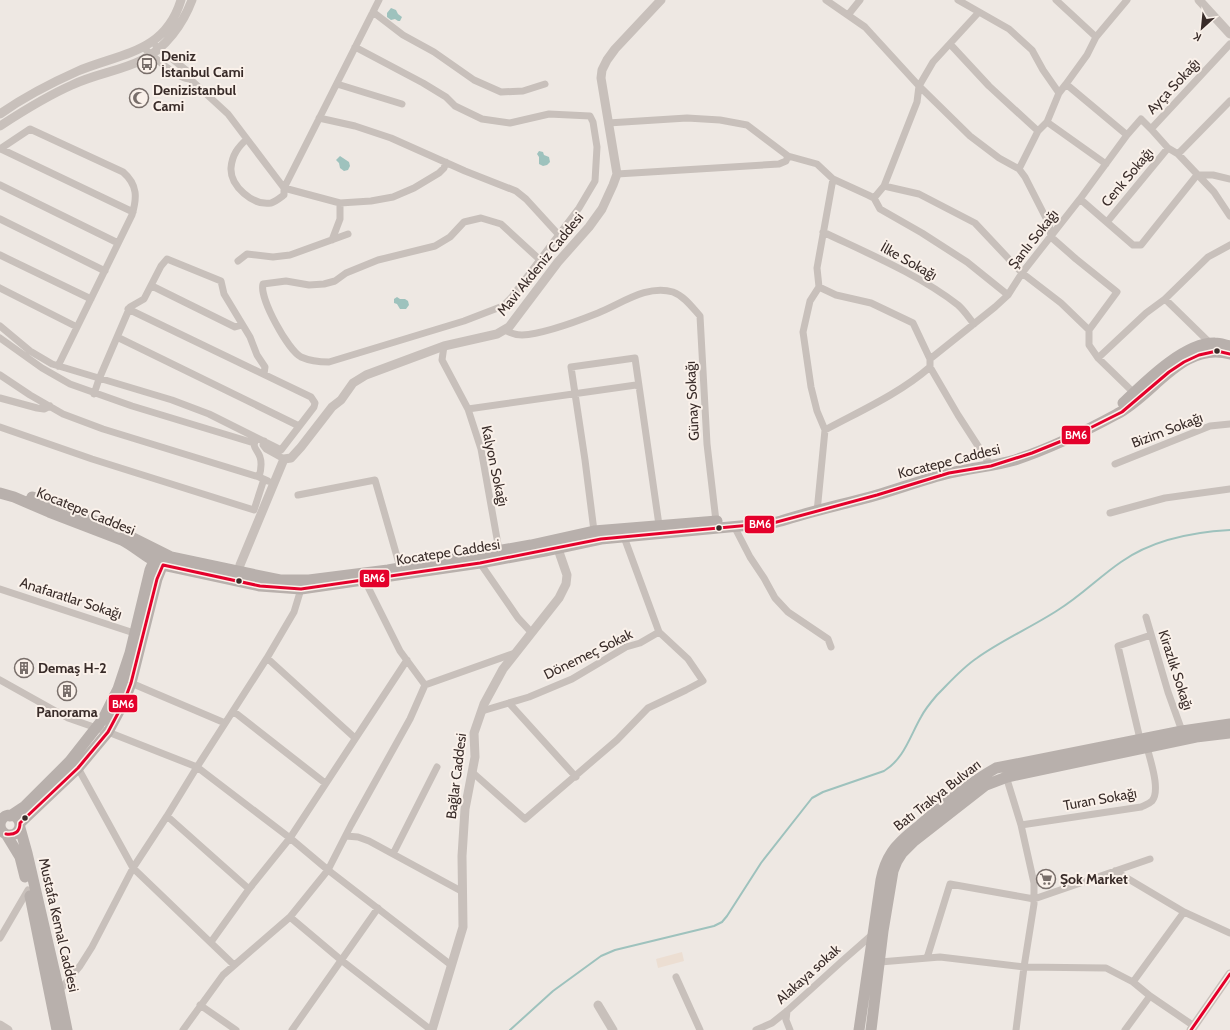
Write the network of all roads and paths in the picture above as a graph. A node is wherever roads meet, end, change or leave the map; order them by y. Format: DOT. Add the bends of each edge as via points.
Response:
graph roads {
  1 [pos="181,0"];
  2 [pos="192,0"];
  3 [pos="379,0"];
  4 [pos="661,0"];
  5 [pos="826,0"];
  6 [pos="860,0"];
  7 [pos="958,0"];
  8 [pos="1056,0"];
  9 [pos="1127,0"];
  10 [pos="1199,0"];
  11 [pos="373,12"];
  12 [pos="979,12"];
  13 [pos="848,15"];
  14 [pos="1230,34"];
  15 [pos="1096,37"];
  16 [pos="950,44"];
  17 [pos="1230,44"];
  18 [pos="151,46"];
  19 [pos="355,47"];
  20 [pos="151,54"];
  21 [pos="190,80"];
  22 [pos="336,84"];
  23 [pos="545,84"];
  24 [pos="1066,84"];
  25 [pos="919,86"];
  26 [pos="1059,93"];
  27 [pos="1230,101"];
  28 [pos="402,104"];
  29 [pos="0,114"];
  30 [pos="320,118"];
  31 [pos="1047,122"];
  32 [pos="608,123"];
  33 [pos="0,126"];
  34 [pos="1151,129"];
  35 [pos="1038,131"];
  36 [pos="1127,135"];
  37 [pos="247,139"];
  38 [pos="1168,148"];
  39 [pos="0,149"];
  40 [pos="1178,154"];
  41 [pos="788,156"];
  42 [pos="446,162"];
  43 [pos="1106,164"];
  44 [pos="1019,169"];
  45 [pos="616,174"];
  46 [pos="1197,176"];
  47 [pos="1229,177"];
  48 [pos="834,179"];
  49 [pos="0,185"];
  50 [pos="884,186"];
  51 [pos="284,188"];
  52 [pos="874,198"];
  53 [pos="1080,199"];
  54 [pos="340,203"];
  55 [pos="133,212"];
  56 [pos="1230,216"];
  57 [pos="0,219"];
  58 [pos="1107,222"];
  59 [pos="823,232"];
  60 [pos="348,234"];
  61 [pos="558,234"];
  62 [pos="1051,237"];
  63 [pos="332,240"];
  64 [pos="118,243"];
  65 [pos="1230,245"];
  66 [pos="0,255"];
  67 [pos="539,259"];
  68 [pos="238,261"];
  69 [pos="105,271"];
  70 [pos="1022,273"];
  71 [pos="152,286"];
  72 [pos="819,287"];
  73 [pos="0,288"];
  74 [pos="1008,295"];
  75 [pos="91,299"];
  76 [pos="1165,299"];
  77 [pos="128,310"];
  78 [pos="974,324"];
  79 [pos="242,325"];
  80 [pos="0,326"];
  81 [pos="77,327"];
  82 [pos="505,330"];
  83 [pos="1089,330"];
  84 [pos="117,337"];
  85 [pos="0,338"];
  86 [pos="444,346"];
  87 [pos="1230,346"];
  88 [pos="1213,347"];
  89 [pos="1230,354"];
  90 [pos="1098,358"];
  91 [pos="930,359"];
  92 [pos="58,366"];
  93 [pos="930,367"];
  94 [pos="264,374"];
  95 [pos="0,375"];
  96 [pos="99,379"];
  97 [pos="639,387"];
  98 [pos="94,394"];
  99 [pos="575,394"];
  100 [pos="1136,396"];
  101 [pos="0,398"];
  102 [pos="50,406"];
  103 [pos="468,409"];
  104 [pos="1230,424"];
  105 [pos="299,426"];
  106 [pos="0,428"];
  107 [pos="825,430"];
  108 [pos="259,441"];
  109 [pos="284,459"];
  110 [pos="1115,464"];
  111 [pos="991,466"];
  112 [pos="262,478"];
  113 [pos="274,483"];
  114 [pos="0,486"];
  115 [pos="1230,489"];
  116 [pos="0,493"];
  117 [pos="298,495"];
  118 [pos="817,512"];
  119 [pos="1110,513"];
  120 [pos="796,516"];
  121 [pos="716,521"];
  122 [pos="659,525"];
  123 [pos="734,526"];
  124 [pos="594,531"];
  125 [pos="624,537"];
  126 [pos="557,544"];
  127 [pos="499,550"];
  128 [pos="161,560"];
  129 [pos="480,564"];
  130 [pos="400,567"];
  131 [pos="238,576"];
  132 [pos="365,581"];
  133 [pos="0,589"];
  134 [pos="300,589"];
  135 [pos="1146,617"];
  136 [pos="530,632"];
  137 [pos="659,632"];
  138 [pos="134,633"];
  139 [pos="1151,634"];
  140 [pos="831,647"];
  141 [pos="515,653"];
  142 [pos="267,658"];
  143 [pos="407,660"];
  144 [pos="0,680"];
  145 [pos="132,683"];
  146 [pos="425,685"];
  147 [pos="509,703"];
  148 [pos="233,711"];
  149 [pos="482,711"];
  150 [pos="225,723"];
  151 [pos="1230,724"];
  152 [pos="97,728"];
  153 [pos="1182,731"];
  154 [pos="108,732"];
  155 [pos="1230,733"];
  156 [pos="355,738"];
  157 [pos="1144,743"];
  158 [pos="197,767"];
  159 [pos="437,767"];
  160 [pos="78,768"];
  161 [pos="472,772"];
  162 [pos="1005,772"];
  163 [pos="576,777"];
  164 [pos="326,783"];
  165 [pos="6,814"];
  166 [pos="167,816"];
  167 [pos="20,825"];
  168 [pos="1021,825"];
  169 [pos="3,831"];
  170 [pos="346,836"];
  171 [pos="290,838"];
  172 [pos="393,854"];
  173 [pos="1150,859"];
  174 [pos="133,868"];
  175 [pos="328,870"];
  176 [pos="1115,871"];
  177 [pos="249,889"];
  178 [pos="28,890"];
  179 [pos="463,892"];
  180 [pos="1034,899"];
  181 [pos="378,908"];
  182 [pos="1184,912"];
  183 [pos="290,917"];
  184 [pos="874,933"];
  185 [pos="1230,933"];
  186 [pos="0,938"];
  187 [pos="211,942"];
  188 [pos="927,958"];
  189 [pos="341,960"];
  190 [pos="880,962"];
  191 [pos="234,965"];
  192 [pos="451,965"];
  193 [pos="1024,967"];
  194 [pos="1230,974"];
  195 [pos="676,978"];
  196 [pos="1133,982"];
  197 [pos="59,990"];
  198 [pos="1150,996"];
  199 [pos="598,1004"];
  200 [pos="200,1005"];
  201 [pos="787,1011"];
  202 [pos="0,1025"];
  203 [pos="1192,1028"];
  204 [pos="611,1029"];
  205 [pos="8,1030"];
  206 [pos="57,1030"];
  207 [pos="67,1030"];
  208 [pos="183,1030"];
  209 [pos="236,1030"];
  210 [pos="292,1030"];
  211 [pos="431,1030"];
  212 [pos="700,1030"];
  213 [pos="756,1030"];
  214 [pos="790,1030"];
  215 [pos="859,1030"];
  216 [pos="871,1030"];
  217 [pos="1016,1030"];
  218 [pos="1125,1030"];
  1 -- 18 [label="street" via="167,26"];
  2 -- 18 [label="street" via="181,23 171,36"];
  3 -- 11 [label="street"];
  4 -- 32 [label="street" via="615,49 602,70"];
  5 -- 13 [label="street"];
  6 -- 13 [label="street"];
  7 -- 12 [label="street"];
  8 -- 15 [label="street"];
  9 -- 15 [label="street"];
  10 -- 14 [label="street"];
  11 -- 19 [label="street"];
  11 -- 23 [label="street" via="403,35 434,52 474,80 496,90 523,91"];
  12 -- 16 [label="street"];
  12 -- 26 [label="street" via="1009,29 1032,50 1042,70"];
  13 -- 25 [label="street" via="865,27"];
  15 -- 24 [label="street" via="1087,55"];
  16 -- 25 [label="street" via="933,62"];
  16 -- 35 [label="street"];
  17 -- 34 [label="street, Ayça Sokağı"];
  18 -- 20 [label="street"];
  18 -- 21 [label="street" via="186,70"];
  18 -- 29 [label="street" via="64,77"];
  19 -- 22 [label="street"];
  19 -- 61 [label="street" via="423,83 446,97 455,106 482,119 510,123 549,114 590,116 597,147 595,181 579,208"];
  20 -- 21 [label="street" via="182,78"];
  20 -- 33 [label="street" via="142,60 72,85"];
  21 -- 37 [label="street" via="228,114"];
  22 -- 28 [label="street"];
  22 -- 30 [label="street"];
  24 -- 26 [label="street"];
  24 -- 36 [label="street"];
  25 -- 44 [label="street" via="970,136 999,158"];
  25 -- 50 [label="street" via="917,102"];
  26 -- 31 [label="street"];
  27 -- 40 [label="street"];
  30 -- 42 [label="street" via="391,138"];
  30 -- 51 [label="street"];
  31 -- 35 [label="street"];
  31 -- 43 [label="street"];
  32 -- 41 [label="street" via="687,118 720,120 747,125"];
  32 -- 45 [label="street"];
  34 -- 36 [label="street, Şanlı Sokağı" via="1141,120"];
  34 -- 38 [label="street, Ayça Sokağı"];
  35 -- 44 [label="street"];
  36 -- 43 [label="street, Şanlı Sokağı"];
  37 -- 51 [label="street"];
  37 -- 51 [label="street" via="238,146 231,169 234,180 241,190 258,202 270,203 284,195"];
  38 -- 40 [label="street, Ayça Sokağı"];
  38 -- 58 [label="street, Cenk Sokağı"];
  39 -- 55 [label="street"];
  39 -- 55 [label="street" via="30,129 123,172 134,185 136,194"];
  40 -- 46 [label="street, Ayça Sokağı"];
  41 -- 45 [label="street" via="786,161 779,164"];
  41 -- 48 [label="street" via="817,164"];
  42 -- 54 [label="street" via="439,173 393,197"];
  42 -- 61 [label="street" via="516,191"];
  43 -- 53 [label="street, Şanlı Sokağı"];
  44 -- 62 [label="street" via="1049,224"];
  45 -- 82 [label="street, Mavi Akdeniz Caddesi" via="602,209"];
  46 -- 47 [label="street"];
  46 -- 56 [label="street, Ayça Sokağı" via="1214,192"];
  46 -- 58 [label="street" via="1141,245 1133,245"];
  48 -- 52 [label="street"];
  48 -- 59 [label="street"];
  49 -- 64 [label="street"];
  50 -- 52 [label="street"];
  50 -- 70 [label="street" via="919,194 974,223"];
  51 -- 54 [label="street"];
  52 -- 74 [label="street" via="880,209 967,262"];
  53 -- 58 [label="street"];
  53 -- 62 [label="street, Şanlı Sokağı"];
  54 -- 63 [label="street" via="340,219"];
  55 -- 64 [label="street"];
  57 -- 69 [label="street"];
  59 -- 72 [label="street" via="817,268"];
  59 -- 78 [label="street, İlke Sokağı" via="931,287 959,306"];
  60 -- 63 [label="street"];
  61 -- 67 [label="street"];
  62 -- 70 [label="street, Şanlı Sokağı"];
  62 -- 83 [label="street" via="1116,292"];
  63 -- 68 [label="street" via="290,255 273,257 247,254"];
  64 -- 69 [label="street"];
  65 -- 76 [label="street" via="1208,257"];
  66 -- 75 [label="street"];
  67 -- 67 [label="street" via="503,306 464,321 329,362 317,362 301,357 291,348 268,308 262,289 263,284 270,282 286,281 309,285 335,281 346,273 378,260 435,246 450,237 464,222 481,218 501,224"];
  69 -- 75 [label="street"];
  70 -- 74 [label="street, Şanlı Sokağı"];
  70 -- 83 [label="street" via="1061,303"];
  71 -- 77 [label="street" via="144,299 133,304"];
  71 -- 79 [label="street" via="235,327"];
  71 -- 79 [label="street" via="167,259 221,281 224,294"];
  72 -- 91 [label="street" via="836,295 871,303 913,323"];
  72 -- 107 [label="street" via="810,301 803,332 811,387"];
  73 -- 81 [label="street"];
  74 -- 78 [label="street, Şanlı Sokağı"];
  75 -- 81 [label="street"];
  76 -- 88 [label="street"];
  76 -- 90 [label="street" via="1146,313"];
  77 -- 84 [label="street"];
  77 -- 94 [label="street"];
  78 -- 91 [label="street, Şanlı Sokağı"];
  79 -- 94 [label="street" via="264,367"];
  80 -- 92 [label="street" via="30,351"];
  81 -- 92 [label="street"];
  82 -- 86 [label="street, Mavi Akdeniz Caddesi"];
  82 -- 121 [label="street, Günay Sokağı" via="511,334 522,335 547,330 598,313 645,292 658,290 674,293 688,303 700,316 707,444"];
  83 -- 90 [label="street" via="1089,345"];
  84 -- 96 [label="street"];
  84 -- 105 [label="street"];
  85 -- 98 [label="street" via="42,368"];
  86 -- 103 [label="street, Kalyon Sokağı" via="442,360"];
  86 -- 109 [label="street, Mavi Akdeniz Caddesi" via="366,375 353,383 301,448 291,458"];
  87 -- 88 [label="main road, Kocatepe Caddesi" via="1215,343"];
  88 -- 89 [label="main road, Kocatepe Caddesi"];
  88 -- 100 [label="main road, Kocatepe Caddesi" via="1184,362"];
  90 -- 100 [label="street"];
  91 -- 93 [label="street"];
  92 -- 96 [label="street"];
  93 -- 107 [label="street" via="872,406"];
  93 -- 111 [label="street"];
  94 -- 105 [label="street" via="314,400 314,407"];
  95 -- 102 [label="street"];
  96 -- 98 [label="street"];
  96 -- 108 [label="street" via="172,400 209,414"];
  97 -- 99 [label="street" via="636,385"];
  97 -- 99 [label="street" via="635,358 571,367"];
  97 -- 122 [label="street"];
  98 -- 108 [label="street"];
  99 -- 103 [label="street"];
  99 -- 124 [label="street"];
  100 -- 111 [label="main road, Kocatepe Caddesi" via="1122,412 1104,421 1058,443 1015,460"];
  101 -- 102 [label="street" via="37,408 44,409"];
  102 -- 112 [label="street" via="63,414 103,429"];
  103 -- 127 [label="street, Kalyon Sokağı" via="481,448"];
  104 -- 110 [label="street, Bizim Sokağı" via="1210,426"];
  105 -- 108 [label="street" via="281,450"];
  106 -- 112 [label="street" via="254,510"];
  107 -- 118 [label="street"];
  108 -- 109 [label="street" via="266,449"];
  108 -- 112 [label="street" via="254,447 260,456"];
  109 -- 113 [label="street"];
  111 -- 118 [label="main road, Kocatepe Caddesi" via="949,473"];
  112 -- 113 [label="street"];
  113 -- 131 [label="street"];
  114 -- 128 [label="main road, Kocatepe Caddesi" via="112,528"];
  115 -- 119 [label="street" via="1165,498"];
  116 -- 128 [label="main road, Kocatepe Caddesi" via="122,540"];
  117 -- 130 [label="street" via="375,480"];
  118 -- 120 [label="main road, Kocatepe Caddesi"];
  120 -- 121 [label="main road, Kocatepe Caddesi"];
  120 -- 123 [label="main road, Kocatepe Caddesi" via="773,523"];
  121 -- 122 [label="main road, Kocatepe Caddesi"];
  122 -- 124 [label="main road, Kocatepe Caddesi"];
  123 -- 125 [label="main road, Kocatepe Caddesi"];
  123 -- 140 [label="street" via="775,598 788,612 828,639"];
  124 -- 126 [label="main road, Kocatepe Caddesi"];
  125 -- 126 [label="main road, Kocatepe Caddesi"];
  125 -- 137 [label="street"];
  126 -- 127 [label="main road, Kocatepe Caddesi"];
  126 -- 129 [label="main road, Kocatepe Caddesi"];
  126 -- 136 [label="street, Bağlar Caddesi" via="567,575 566,584 559,598"];
  127 -- 130 [label="main road, Kocatepe Caddesi"];
  128 -- 131 [label="main road, Kocatepe Caddesi"];
  128 -- 138 [label="main road" via="147,581"];
  128 -- 145 [label="main road"];
  129 -- 132 [label="main road, Kocatepe Caddesi"];
  129 -- 136 [label="street"];
  130 -- 131 [label="main road, Kocatepe Caddesi" via="296,581"];
  131 -- 134 [label="main road, Kocatepe Caddesi" via="272,588"];
  132 -- 134 [label="main road, Kocatepe Caddesi"];
  132 -- 143 [label="street"];
  133 -- 138 [label="street, Anafaratlar Sokağı"];
  134 -- 142 [label="street" via="294,612"];
  135 -- 139 [label="street, Kirazlık Sokağı"];
  136 -- 141 [label="street, Bağlar Caddesi"];
  137 -- 147 [label="street, Dönemeç Sokak" via="640,643 626,647 572,679"];
  137 -- 163 [label="street" via="688,659 703,681 648,708"];
  138 -- 152 [label="main road" via="118,689"];
  139 -- 153 [label="street, Kirazlık Sokağı"];
  139 -- 157 [label="street, Turan Sokağı" via="1118,646"];
  141 -- 146 [label="street"];
  141 -- 149 [label="street, Bağlar Caddesi" via="503,669"];
  142 -- 148 [label="street"];
  142 -- 156 [label="street"];
  143 -- 146 [label="street"];
  143 -- 156 [label="street"];
  144 -- 152 [label="street" via="68,718"];
  145 -- 150 [label="street"];
  145 -- 154 [label="main road"];
  146 -- 170 [label="street" via="410,719"];
  147 -- 149 [label="street, Dönemeç Sokak"];
  147 -- 163 [label="street"];
  148 -- 150 [label="street"];
  148 -- 164 [label="street"];
  149 -- 161 [label="street, Bağlar Caddesi" via="474,733 475,757"];
  150 -- 158 [label="street"];
  151 -- 153 [label="main road, Batı Trakya Bulvarı"];
  152 -- 154 [label="street"];
  152 -- 165 [label="main road" via="70,761 25,806"];
  153 -- 157 [label="main road, Batı Trakya Bulvarı"];
  154 -- 158 [label="street"];
  154 -- 160 [label="main road"];
  155 -- 157 [label="main road, Batı Trakya Bulvarı"];
  156 -- 164 [label="street"];
  157 -- 162 [label="main road, Batı Trakya Bulvarı"];
  157 -- 168 [label="street, Turan Sokağı" via="1156,784 1156,794 1147,805"];
  158 -- 166 [label="street"];
  158 -- 171 [label="street"];
  159 -- 172 [label="street"];
  160 -- 167 [label="main road"];
  160 -- 174 [label="street"];
  161 -- 163 [label="street" via="524,819"];
  161 -- 179 [label="street, Bağlar Caddesi" via="465,809"];
  162 -- 168 [label="street"];
  162 -- 184 [label="main road, Batı Trakya Bulvarı" via="996,768 982,776 900,842 885,864"];
  162 -- 190 [label="main road, Batı Trakya Bulvarı" via="902,853 893,871"];
  164 -- 171 [label="street"];
  165 -- 167 [label="main road" via="17,818"];
  165 -- 169 [label="main road" via="0,824"];
  166 -- 174 [label="street"];
  166 -- 177 [label="street"];
  167 -- 169 [label="main road" via="15,834"];
  167 -- 197 [label="main road, Mustafa Kemal Caddesi"];
  168 -- 180 [label="street" via="1034,882"];
  169 -- 178 [label="main road, Mustafa Kemal Caddesi" via="20,857"];
  170 -- 172 [label="street" via="358,837"];
  170 -- 175 [label="street"];
  171 -- 175 [label="street"];
  171 -- 177 [label="street"];
  172 -- 179 [label="street"];
  173 -- 176 [label="street"];
  174 -- 187 [label="street"];
  174 -- 197 [label="street" via="80,966"];
  175 -- 181 [label="street"];
  175 -- 183 [label="street"];
  176 -- 180 [label="street"];
  176 -- 182 [label="street"];
  177 -- 187 [label="street"];
  178 -- 186 [label="street"];
  178 -- 206 [label="main road, Mustafa Kemal Caddesi"];
  179 -- 192 [label="street, Bağlar Caddesi" via="463,927"];
  180 -- 188 [label="street" via="950,884"];
  180 -- 193 [label="street"];
  181 -- 189 [label="street"];
  181 -- 192 [label="street"];
  182 -- 185 [label="street"];
  182 -- 196 [label="street"];
  183 -- 189 [label="street"];
  183 -- 191 [label="street"];
  184 -- 201 [label="street, Alakaya sokak"];
  184 -- 215 [label="main road, Batı Trakya Bulvarı"];
  187 -- 191 [label="street"];
  188 -- 190 [label="street"];
  188 -- 193 [label="street" via="940,957"];
  189 -- 210 [label="street"];
  189 -- 211 [label="street"];
  190 -- 216 [label="main road, Batı Trakya Bulvarı"];
  191 -- 200 [label="street"];
  192 -- 211 [label="street, Bağlar Caddesi"];
  193 -- 196 [label="street" via="1106,968"];
  193 -- 217 [label="street"];
  194 -- 203 [label="street"];
  195 -- 212 [label="street"];
  196 -- 198 [label="street"];
  197 -- 207 [label="main road, Mustafa Kemal Caddesi"];
  198 -- 203 [label="street"];
  198 -- 218 [label="street"];
  199 -- 204 [label="street"];
  200 -- 208 [label="street"];
  200 -- 209 [label="street"];
  201 -- 213 [label="street, Alakaya sokak" via="772,1023"];
  201 -- 214 [label="street" via="786,1020"];
  202 -- 205 [label="street"];
}
